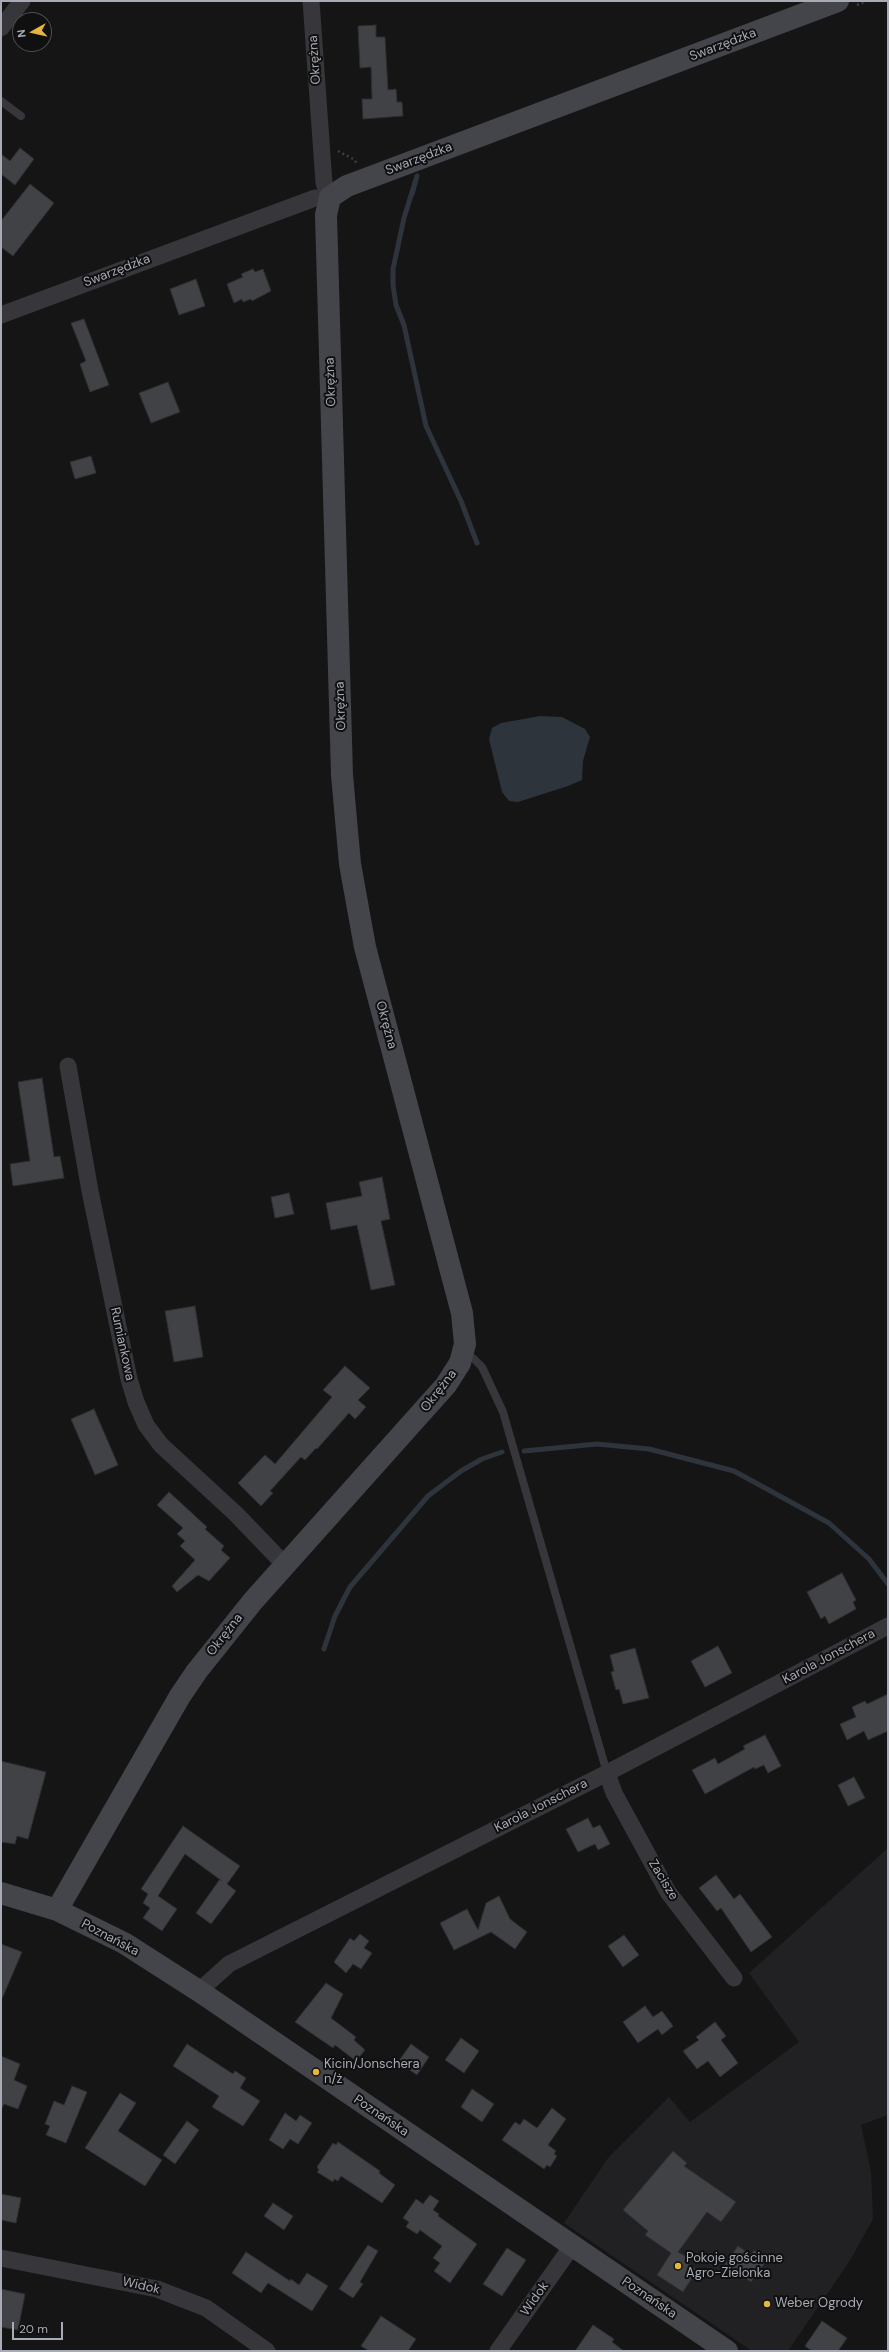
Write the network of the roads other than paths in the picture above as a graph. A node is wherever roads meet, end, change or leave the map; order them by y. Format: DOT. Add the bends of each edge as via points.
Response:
graph roads {
  1 [pos="22,1"];
  2 [pos="311,1"];
  3 [pos="838,1"];
  4 [pos="1,28"];
  5 [pos="1,101"];
  6 [pos="21,116"];
  7 [pos="330,197"];
  8 [pos="1,315"];
  9 [pos="68,1066"];
  10 [pos="462,1355"];
  11 [pos="285,1565"];
  12 [pos="888,1626"];
  13 [pos="607,1773"];
  14 [pos="1,1892"];
  15 [pos="57,1910"];
  16 [pos="734,1978"];
  17 [pos="199,1991"];
  18 [pos="572,2246"];
  19 [pos="1,2258"];
  20 [pos="267,2351"];
  21 [pos="498,2351"];
  22 [pos="727,2351"];
  1 -- 4 [label="street"];
  2 -- 7 [label="street, Okrężna" via="324,183"];
  3 -- 7 [label="street, Swarzędzka" via="347,186"];
  5 -- 6 [label="lane"];
  7 -- 8 [label="street, Swarzędzka" via="315,198"];
  7 -- 10 [label="street, Okrężna" via="326,215 342,775 350,864 365,947 462,1312 465,1331"];
  9 -- 11 [label="street, Rumiankowa" via="90,1191 136,1402 146,1425 160,1445 236,1514"];
  10 -- 11 [label="street, Okrężna" via="446,1385"];
  10 -- 13 [label="lane" via="473,1358 482,1367 503,1412"];
  11 -- 15 [label="street, Okrężna" via="234,1623 184,1690"];
  12 -- 13 [label="street, Karola Jonschera"];
  13 -- 16 [label="street, Zacisze" via="614,1792 668,1892"];
  13 -- 17 [label="street, Karola Jonschera" via="229,1964"];
  14 -- 15 [label="street, Poznańska"];
  15 -- 17 [label="street, Poznańska" via="124,1943"];
  17 -- 18 [label="street, Poznańska"];
  18 -- 21 [label="street, Widok"];
  18 -- 22 [label="street, Poznańska"];
  19 -- 20 [label="street, Widok" via="158,2289 206,2308"];
}
